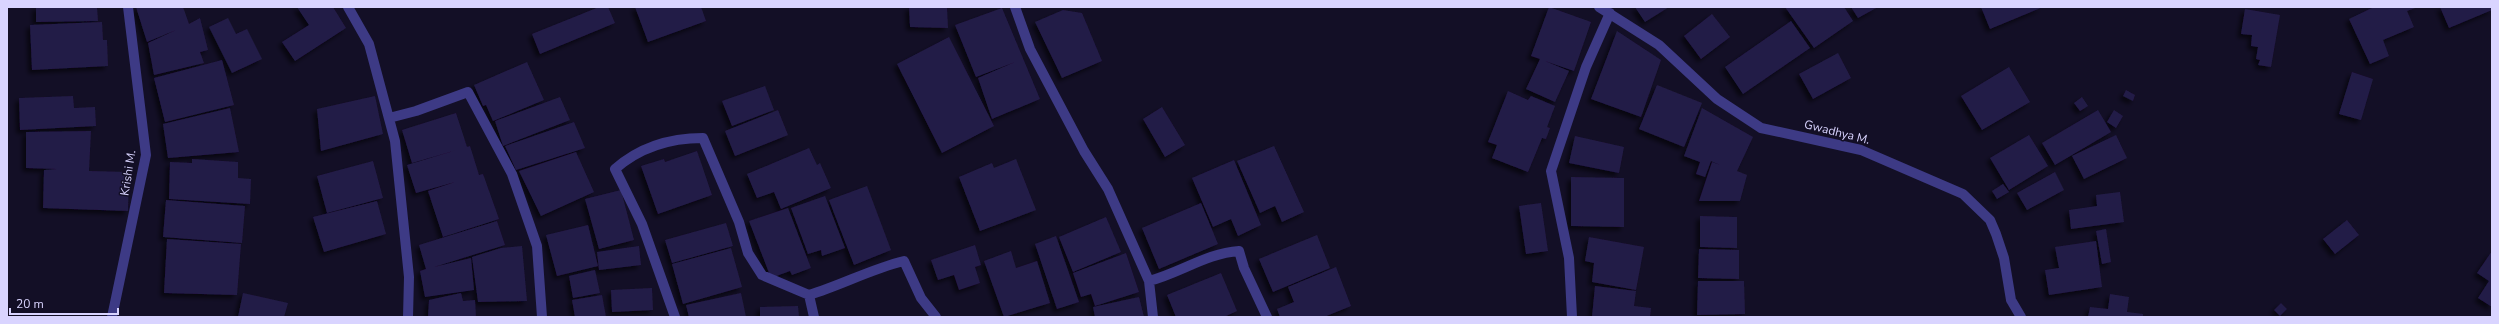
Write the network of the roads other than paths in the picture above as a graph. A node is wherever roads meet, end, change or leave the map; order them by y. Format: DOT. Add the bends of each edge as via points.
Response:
graph roads {
  1 [pos="128,7"];
  2 [pos="348,7"];
  3 [pos="1015,7"];
  4 [pos="1599,7"];
  5 [pos="1610,13"];
  6 [pos="389,118"];
  7 [pos="1149,281"];
  8 [pos="809,295"];
  9 [pos="112,317"];
  10 [pos="408,317"];
  11 [pos="542,317"];
  12 [pos="675,317"];
  13 [pos="814,317"];
  14 [pos="936,317"];
  15 [pos="1153,317"];
  16 [pos="1267,317"];
  17 [pos="1572,317"];
  18 [pos="2020,317"];
  1 -- 9 [label="street, Krishi M." via="146,155"];
  2 -- 6 [label="street" via="369,44"];
  3 -- 7 [label="street" via="1030,49 1084,151 1108,188"];
  4 -- 5 [label="street, Gwadhya M."];
  5 -- 17 [label="street" via="1586,67 1551,171 1568,258"];
  5 -- 18 [label="street, Gwadhya M." via="1659,45 1717,99 1761,128 1861,150 1963,194 1990,220 2004,258 2011,300"];
  6 -- 10 [label="street" via="402,191 409,276"];
  6 -- 11 [label="street" via="468,92 512,174 537,246"];
  7 -- 15 [label="street"];
  7 -- 16 [label="street" via="1169,276 1223,252 1239,251 1244,268"];
  8 -- 12 [label="street" via="762,275 748,253 739,222 703,138 682,138 659,143 614,169 642,224"];
  8 -- 13 [label="street"];
  8 -- 14 [label="street" via="833,288 878,267 904,261 921,298"];
}
